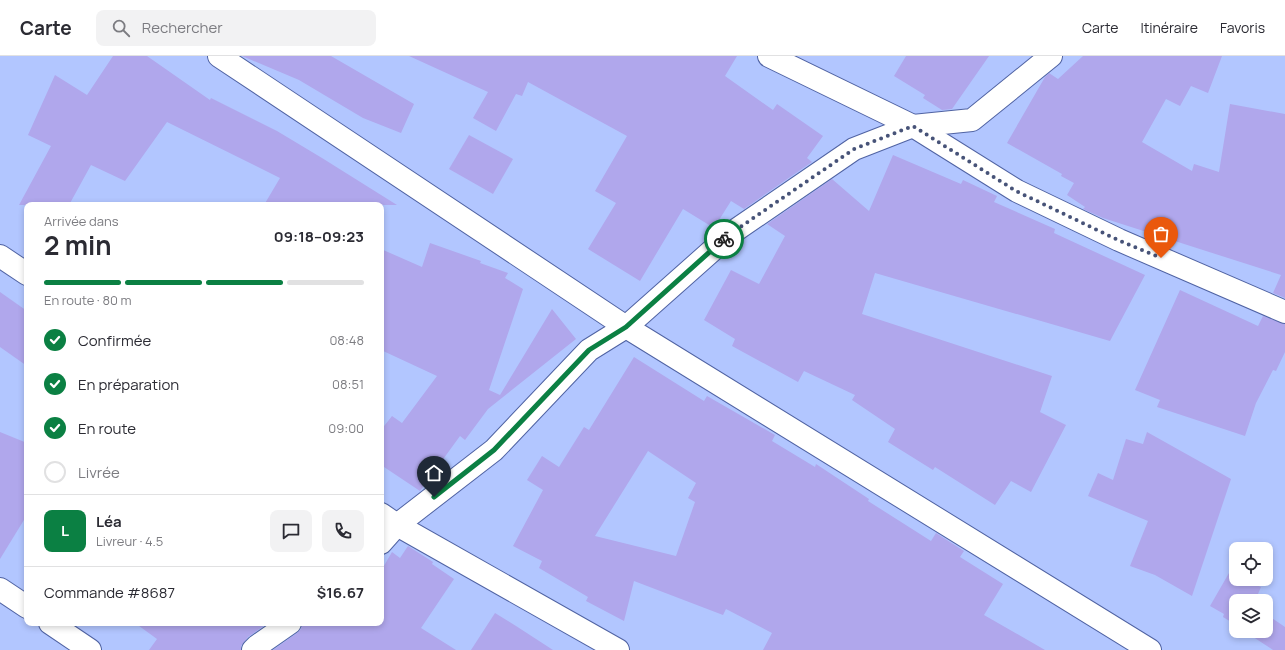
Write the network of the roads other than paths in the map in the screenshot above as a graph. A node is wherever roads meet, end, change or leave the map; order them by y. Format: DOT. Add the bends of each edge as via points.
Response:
graph roads {
  1 [pos="219,56"];
  2 [pos="768,56"];
  3 [pos="1051,56"];
  4 [pos="913,126"];
  5 [pos="0,256"];
  6 [pos="24,272"];
  7 [pos="1285,312"];
  8 [pos="626,327"];
  9 [pos="389,520"];
  10 [pos="384,534"];
  11 [pos="0,589"];
  12 [pos="24,605"];
  13 [pos="54,626"];
  14 [pos="286,626"];
  15 [pos="90,650"];
  16 [pos="253,650"];
  17 [pos="618,650"];
  18 [pos="1150,650"];
  1 -- 8 [label="street"];
  2 -- 4 [label="street"];
  3 -- 4 [label="street" via="972,120"];
  4 -- 7 [label="street" via="1016,191 1118,240"];
  4 -- 8 [label="street" via="854,149 733,232"];
  5 -- 6 [label="street"];
  8 -- 9 [label="street" via="589,350 494,450"];
  8 -- 18 [label="street"];
  9 -- 10 [label="street"];
  9 -- 17 [label="street"];
  11 -- 12 [label="street"];
  13 -- 15 [label="street"];
  14 -- 16 [label="street"];
}
